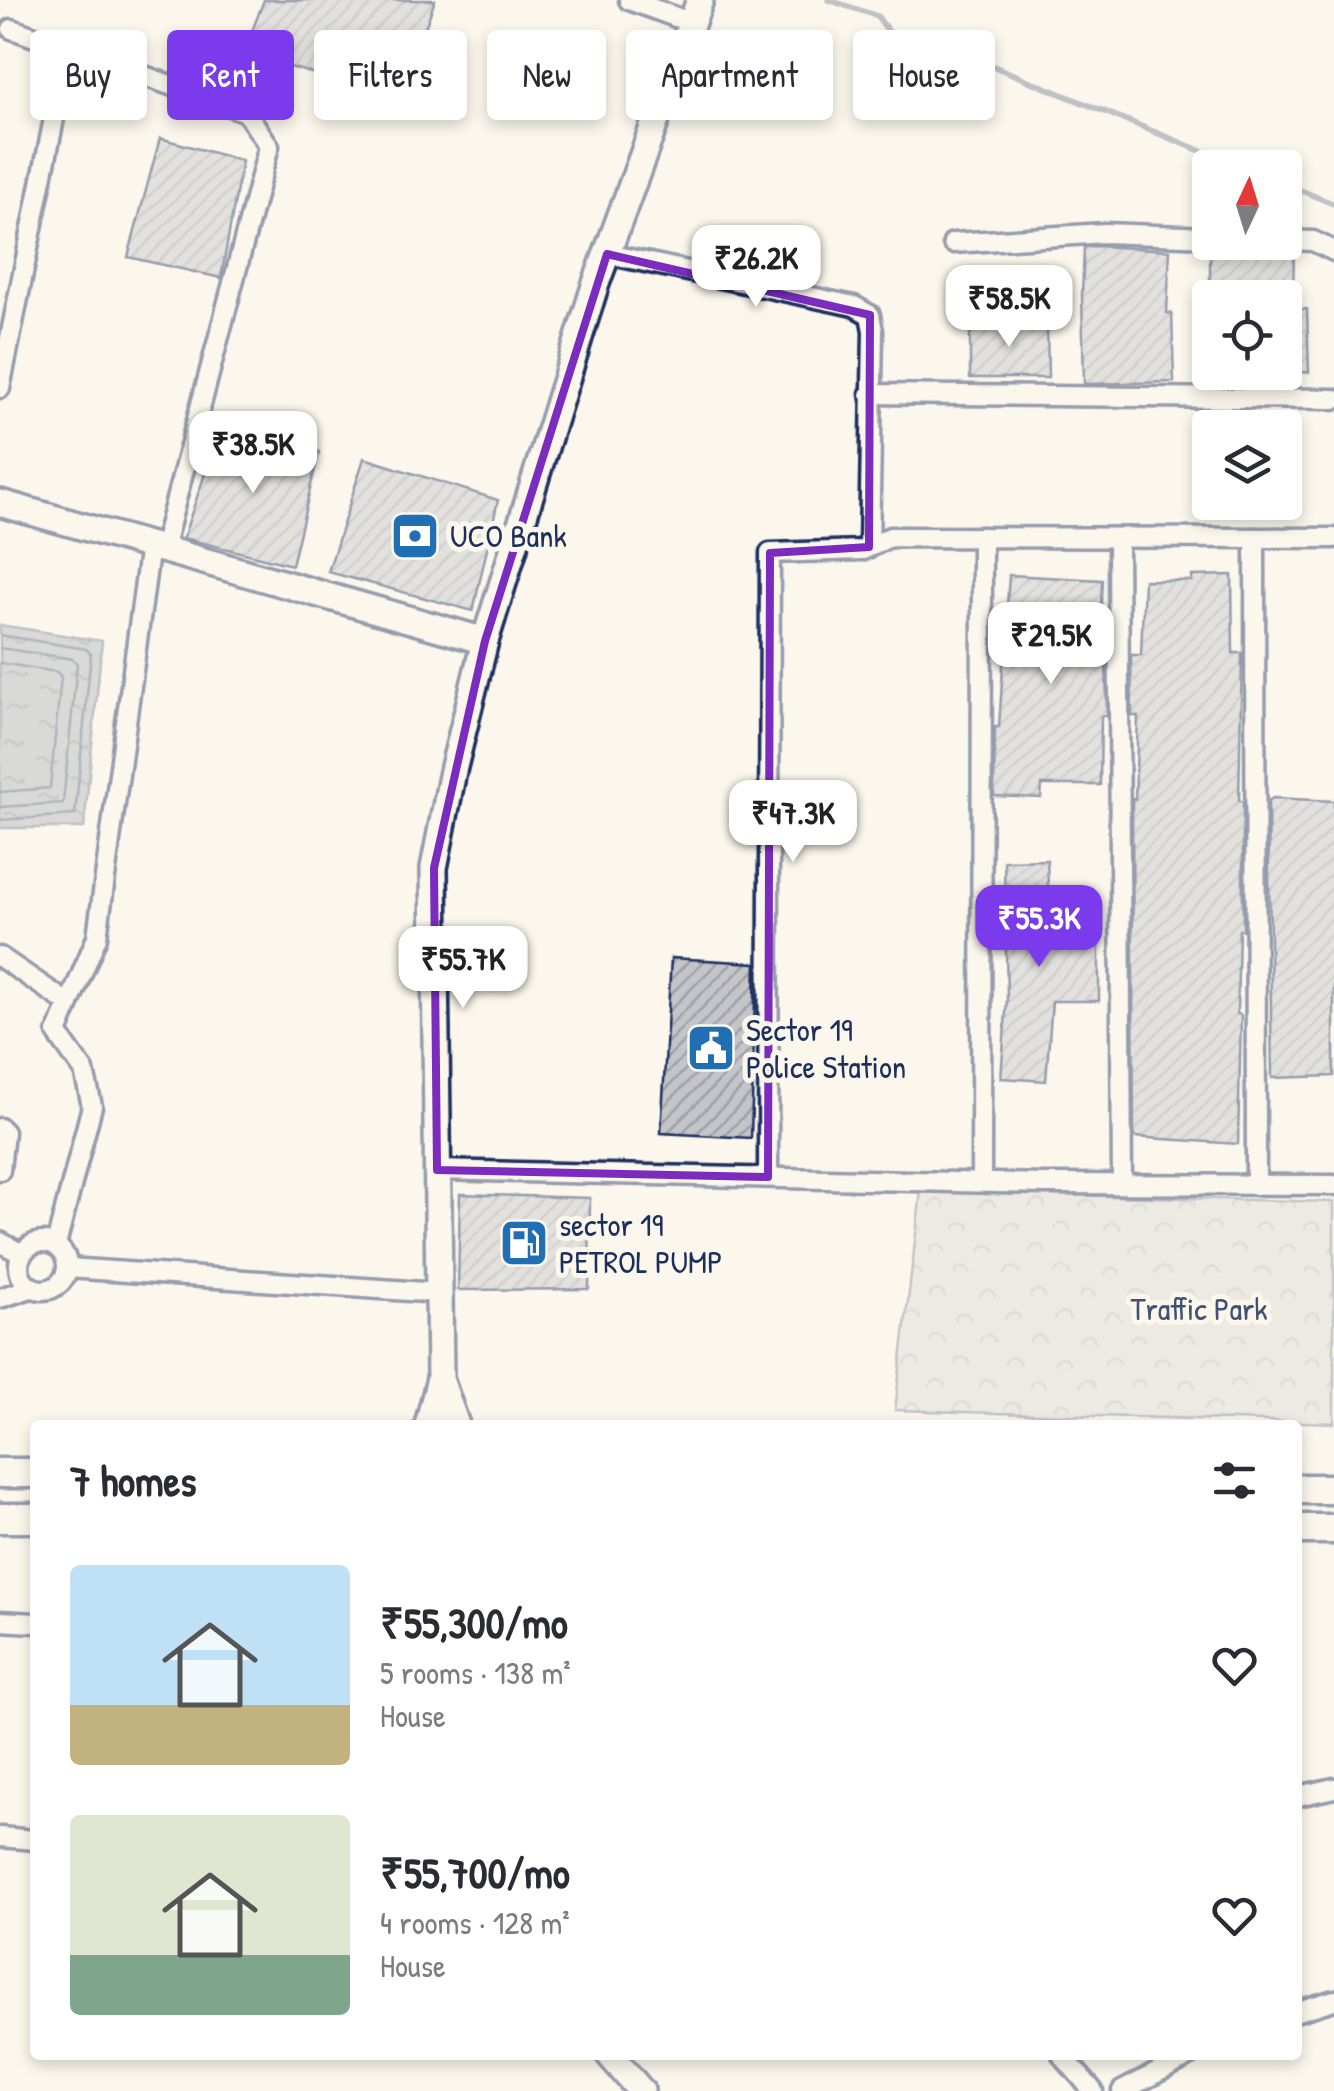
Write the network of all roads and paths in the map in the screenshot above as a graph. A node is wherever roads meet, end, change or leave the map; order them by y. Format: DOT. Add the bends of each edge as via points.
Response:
graph roads {
  1 [pos="629,0"];
  2 [pos="696,12"];
  3 [pos="12,29"];
  4 [pos="30,35"];
  5 [pos="147,76"];
  6 [pos="54,120"];
  7 [pos="1192,236"];
  8 [pos="1302,241"];
  9 [pos="953,243"];
  10 [pos="1334,251"];
  11 [pos="607,254"];
  12 [pos="0,388"];
  13 [pos="870,394"];
  14 [pos="1334,399"];
  15 [pos="0,503"];
  16 [pos="982,537"];
  17 [pos="1118,538"];
  18 [pos="1256,538"];
  19 [pos="1334,538"];
  20 [pos="157,547"];
  21 [pos="869,547"];
  22 [pos="485,642"];
  23 [pos="0,957"];
  24 [pos="69,1004"];
  25 [pos="0,1128"];
  26 [pos="0,1170"];
  27 [pos="437,1170"];
  28 [pos="768,1177"];
  29 [pos="981,1182"];
  30 [pos="1122,1184"];
  31 [pos="1256,1185"];
  32 [pos="1334,1185"];
  33 [pos="0,1242"];
  34 [pos="56,1245"];
  35 [pos="22,1254"];
  36 [pos="68,1268"];
  37 [pos="30,1288"];
  38 [pos="438,1292"];
  39 [pos="0,1298"];
  40 [pos="440,1379"];
  41 [pos="429,1420"];
  42 [pos="454,1420"];
  43 [pos="0,1473"];
  44 [pos="30,1473"];
  45 [pos="1302,1488"];
  46 [pos="1334,1488"];
  47 [pos="0,1518"];
  48 [pos="30,1518"];
  49 [pos="1302,1529"];
  50 [pos="1334,1529"];
  51 [pos="0,1621"];
  52 [pos="30,1623"];
  53 [pos="1334,1788"];
  54 [pos="1302,1795"];
  55 [pos="0,1837"];
  56 [pos="30,1840"];
  57 [pos="1334,2000"];
  58 [pos="1302,2011"];
  59 [pos="593,2060"];
  60 [pos="614,2060"];
  61 [pos="1066,2060"];
  62 [pos="1181,2060"];
  63 [pos="619,2091"];
  64 [pos="641,2091"];
  65 [pos="1093,2091"];
  66 [pos="1122,2091"];
  1 -- 2 [label="street"];
  2 -- 11 [label="street"];
  3 -- 4 [label="street"];
  5 -- 20 [label="street" via="246,112 269,146"];
  6 -- 12 [label="street"];
  7 -- 9 [label="street" via="1104,233"];
  8 -- 10 [label="street"];
  11 -- 13 [label="street" via="854,306 870,315"];
  11 -- 22 [label="street"];
  13 -- 14 [label="street"];
  13 -- 21 [label="street"];
  15 -- 20 [label="street"];
  16 -- 17 [label="street"];
  16 -- 21 [label="street" via="890,537"];
  16 -- 29 [label="street"];
  17 -- 18 [label="street"];
  17 -- 30 [label="street"];
  18 -- 19 [label="street"];
  18 -- 31 [label="street"];
  20 -- 22 [label="street"];
  20 -- 24 [label="street" via="97,937"];
  21 -- 28 [label="street" via="770,553"];
  22 -- 27 [label="street" via="434,868"];
  23 -- 24 [label="street"];
  24 -- 34 [label="street" via="57,1033 84,1071 92,1106"];
  25 -- 26 [label="street"];
  27 -- 28 [label="street"];
  27 -- 38 [label="street"];
  28 -- 29 [label="street"];
  29 -- 30 [label="street"];
  30 -- 31 [label="street"];
  31 -- 32 [label="street"];
  33 -- 35 [label="street"];
  34 -- 35 [label="street" via="37,1243"];
  34 -- 36 [label="street"];
  35 -- 37 [label="street" via="19,1273"];
  36 -- 37 [label="street" via="56,1287"];
  36 -- 38 [label="street"];
  37 -- 39 [label="street"];
  38 -- 40 [label="street"];
  40 -- 41 [label="street"];
  40 -- 42 [label="street"];
  43 -- 44 [label="main road"];
  45 -- 46 [label="main road"];
  47 -- 48 [label="main road"];
  49 -- 50 [label="main road"];
  51 -- 52 [label="street"];
  53 -- 54 [label="street"];
  55 -- 56 [label="street"];
  57 -- 58 [label="street"];
  59 -- 63 [label="street"];
  60 -- 64 [label="street"];
  61 -- 65 [label="street"];
  62 -- 66 [label="street"];
}
